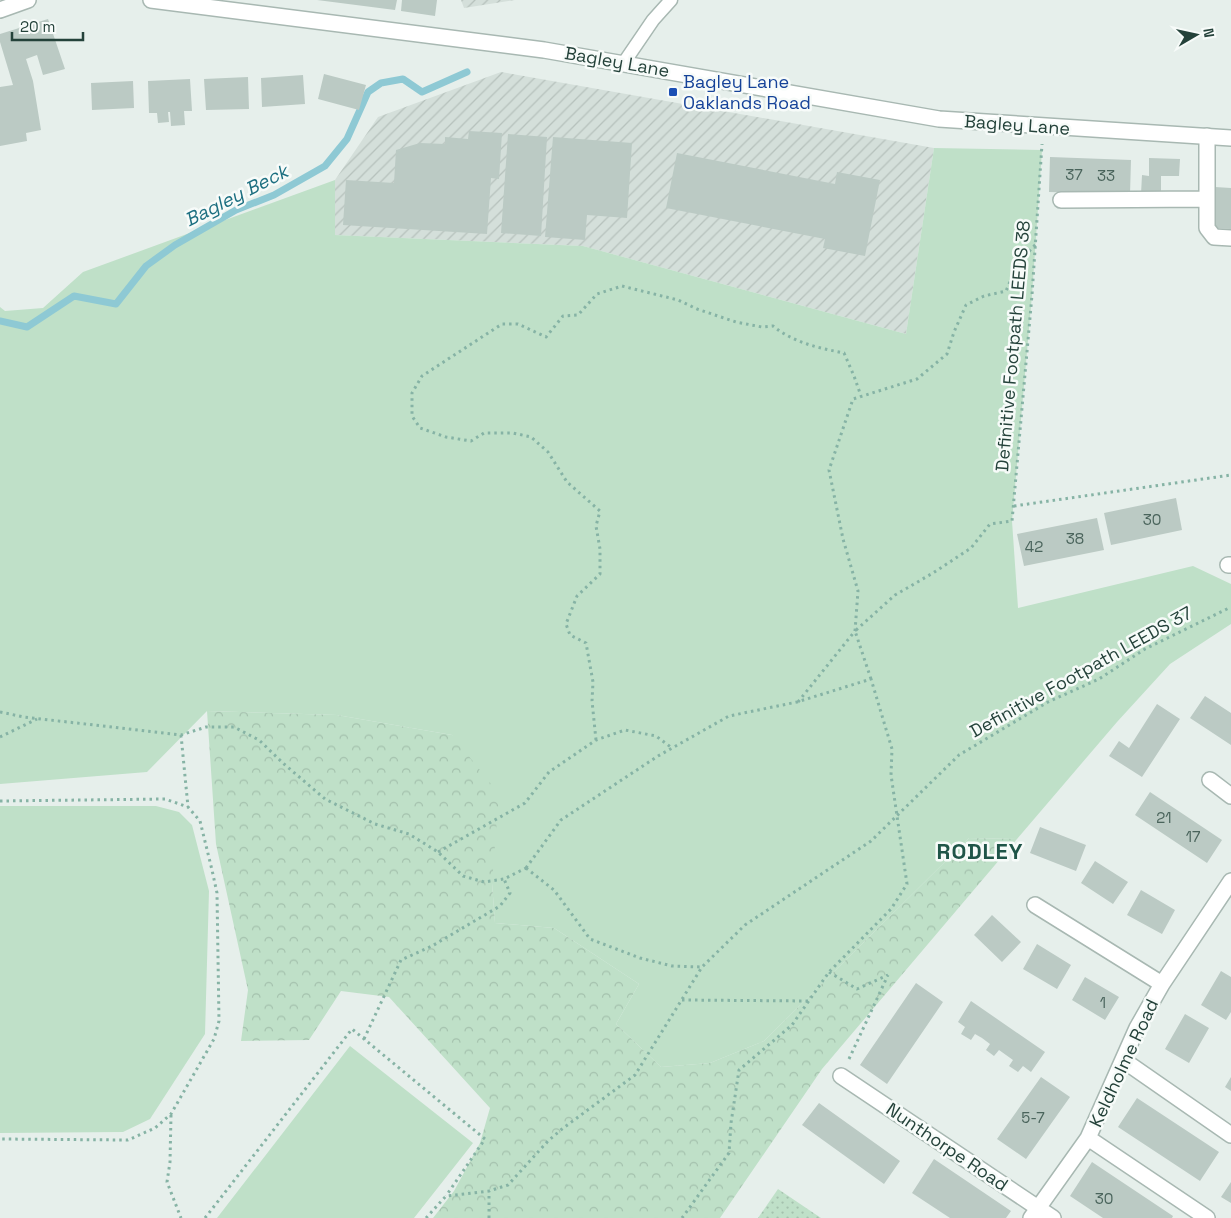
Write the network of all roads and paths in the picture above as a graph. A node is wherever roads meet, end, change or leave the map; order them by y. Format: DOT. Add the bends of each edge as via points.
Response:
graph roads {
  1 [pos="28,0"];
  2 [pos="151,0"];
  3 [pos="671,0"];
  4 [pos="0,10"];
  5 [pos="623,64"];
  6 [pos="1044,126"];
  7 [pos="1207,136"];
  8 [pos="1231,138"];
  9 [pos="1206,199"];
  10 [pos="1061,200"];
  11 [pos="1231,238"];
  12 [pos="1036,244"];
  13 [pos="861,396"];
  14 [pos="1231,475"];
  15 [pos="1014,506"];
  16 [pos="1231,607"];
  17 [pos="856,631"];
  18 [pos="872,679"];
  19 [pos="798,702"];
  20 [pos="0,712"];
  21 [pos="38,718"];
  22 [pos="181,735"];
  23 [pos="0,737"];
  24 [pos="596,740"];
  25 [pos="672,748"];
  26 [pos="1210,780"];
  27 [pos="1231,796"];
  28 [pos="0,801"];
  29 [pos="188,807"];
  30 [pos="898,816"];
  31 [pos="438,852"];
  32 [pos="526,868"];
  33 [pos="504,880"];
  34 [pos="1231,881"];
  35 [pos="1035,905"];
  36 [pos="702,967"];
  37 [pos="828,972"];
  38 [pos="1162,984"];
  39 [pos="681,1000"];
  40 [pos="809,1001"];
  41 [pos="364,1038"];
  42 [pos="1123,1060"];
  43 [pos="841,1076"];
  44 [pos="171,1114"];
  45 [pos="1231,1135"];
  46 [pos="1088,1138"];
  47 [pos="0,1139"];
  48 [pos="489,1191"];
  49 [pos="446,1196"];
  50 [pos="1035,1213"];
  51 [pos="181,1218"];
  52 [pos="205,1218"];
  53 [pos="426,1218"];
  54 [pos="489,1218"];
  55 [pos="682,1218"];
  56 [pos="1053,1218"];
  57 [pos="1207,1218"];
  1 -- 4 [label="street"];
  2 -- 5 [label="street, Bagley Lane" via="544,50"];
  3 -- 5 [label="lane"];
  5 -- 6 [label="street, Bagley Lane" via="939,119"];
  6 -- 7 [label="street, Bagley Lane"];
  6 -- 12 [label="path, Definitive Footpath LEEDS 38"];
  7 -- 8 [label="street, Bagley Lane"];
  7 -- 9 [label="street"];
  9 -- 10 [label="street"];
  9 -- 11 [label="street" via="1207,228 1214,238"];
  12 -- 13 [label="path" via="1018,263 1006,291 984,296 966,305 947,354 918,379"];
  12 -- 15 [label="path, Definitive Footpath LEEDS 38"];
  13 -- 17 [label="path" via="853,399 829,470 843,540 858,591"];
  13 -- 24 [label="path" via="844,353 813,347 773,326 736,322 678,300 622,286 597,294 578,314 564,316 546,337 518,324 502,324 422,376 412,394 412,416 420,428 446,437 471,440 484,433 514,433 531,437 548,452 567,482 600,511 596,526 600,574 577,596 566,624 570,635 586,643 593,682"];
  14 -- 15 [label="path"];
  15 -- 17 [label="path, Definitive Footpath LEEDS 38" via="1012,521 990,524 971,548 895,595"];
  16 -- 30 [label="path, Definitive Footpath LEEDS 37" via="1145,649 1099,678 1048,702 960,754"];
  17 -- 18 [label="path"];
  17 -- 19 [label="path"];
  18 -- 19 [label="path"];
  18 -- 30 [label="path" via="892,749"];
  19 -- 25 [label="path" via="730,716"];
  20 -- 21 [label="path"];
  21 -- 22 [label="path"];
  21 -- 23 [label="path"];
  22 -- 29 [label="path"];
  22 -- 31 [label="path" via="206,727 234,727 259,740 325,799 375,824 409,834"];
  24 -- 25 [label="path" via="625,730 656,736"];
  24 -- 31 [label="path" via="549,772 525,803"];
  25 -- 32 [label="path" via="561,820"];
  26 -- 27 [label="street"];
  28 -- 29 [label="path" via="165,799"];
  29 -- 44 [label="path" via="200,821 217,893 219,1021 214,1039"];
  30 -- 36 [label="path, Definitive Footpath LEEDS 37" via="871,841 745,925"];
  30 -- 37 [label="path" via="907,884 891,909"];
  31 -- 33 [label="path" via="463,876 484,882"];
  32 -- 33 [label="path"];
  32 -- 36 [label="path" via="554,890 590,939 672,966"];
  33 -- 41 [label="path" via="510,894 500,906 432,946 401,960"];
  34 -- 38 [label="street, Keldholme Road"];
  35 -- 38 [label="street"];
  36 -- 39 [label="path, Definitive Footpath LEEDS 37"];
  37 -- 40 [label="path"];
  37 -- 43 [label="path" via="857,989 888,975"];
  38 -- 42 [label="street, Keldholme Road"];
  39 -- 40 [label="path"];
  39 -- 48 [label="path, Definitive Footpath LEEDS 37" via="635,1075 548,1141 508,1184"];
  40 -- 55 [label="path" via="792,1026 738,1070 729,1153"];
  41 -- 49 [label="path" via="485,1139"];
  41 -- 52 [label="path" via="352,1029"];
  42 -- 45 [label="street"];
  42 -- 46 [label="street, Keldholme Road"];
  43 -- 50 [label="street, Nunthorpe Road"];
  44 -- 47 [label="path" via="155,1128 128,1140"];
  44 -- 51 [label="path" via="167,1182"];
  46 -- 50 [label="street, Keldholme Road"];
  46 -- 57 [label="street"];
  48 -- 49 [label="path, Definitive Footpath LEEDS 37"];
  48 -- 54 [label="path"];
  49 -- 53 [label="path"];
  50 -- 56 [label="street, Nunthorpe Road"];
}
